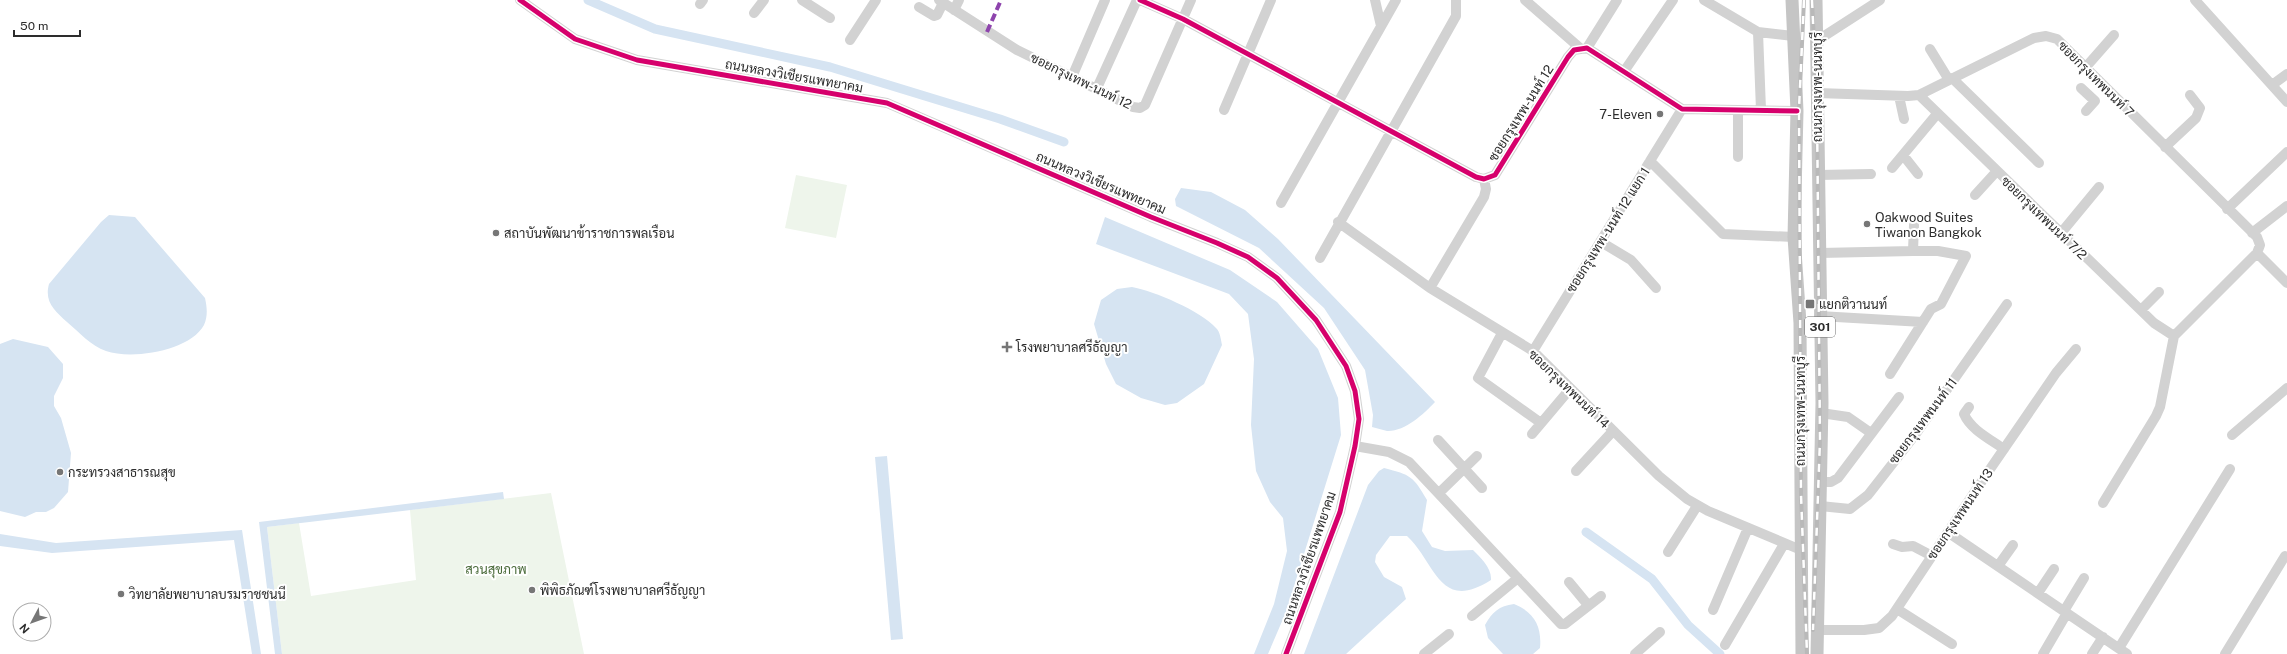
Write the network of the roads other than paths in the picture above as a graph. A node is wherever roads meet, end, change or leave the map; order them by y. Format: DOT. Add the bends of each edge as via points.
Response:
graph roads {
  1 [pos="520,0"];
  2 [pos="764,0"];
  3 [pos="802,0"];
  4 [pos="876,0"];
  5 [pos="959,0"];
  6 [pos="1105,0"];
  7 [pos="1137,0"];
  8 [pos="1140,0"];
  9 [pos="1191,0"];
  10 [pos="1271,0"];
  11 [pos="1375,0"];
  12 [pos="1396,0"];
  13 [pos="1456,0"];
  14 [pos="1525,0"];
  15 [pos="1617,0"];
  16 [pos="1673,0"];
  17 [pos="1704,0"];
  18 [pos="1792,0"];
  19 [pos="1816,0"];
  20 [pos="1880,0"];
  21 [pos="2195,0"];
  22 [pos="941,2"];
  23 [pos="918,7"];
  24 [pos="954,10"];
  25 [pos="754,13"];
  26 [pos="830,18"];
  27 [pos="1183,19"];
  28 [pos="1381,26"];
  29 [pos="1758,32"];
  30 [pos="2114,35"];
  31 [pos="1793,36"];
  32 [pos="850,40"];
  33 [pos="1818,40"];
  34 [pos="1584,48"];
  35 [pos="1930,49"];
  36 [pos="1248,53"];
  37 [pos="2085,68"];
  38 [pos="1625,70"];
  39 [pos="2287,74"];
  40 [pos="1072,77"];
  41 [pos="1951,79"];
  42 [pos="2272,85"];
  43 [pos="1097,88"];
  44 [pos="2081,88"];
  45 [pos="2106,88"];
  46 [pos="1817,93"];
  47 [pos="1919,95"];
  48 [pos="2190,95"];
  49 [pos="1900,96"];
  50 [pos="2095,101"];
  51 [pos="1339,102"];
  52 [pos="2287,102"];
  53 [pos="1682,109"];
  54 [pos="1224,110"];
  55 [pos="1761,110"];
  56 [pos="1738,111"];
  57 [pos="1797,111"];
  58 [pos="2086,112"];
  59 [pos="1938,114"];
  60 [pos="1904,118"];
  61 [pos="1393,130"];
  62 [pos="2165,147"];
  63 [pos="2287,152"];
  64 [pos="1902,154"];
  65 [pos="1738,157"];
  66 [pos="1650,161"];
  67 [pos="2039,163"];
  68 [pos="1892,168"];
  69 [pos="1996,172"];
  70 [pos="1871,174"];
  71 [pos="1918,174"];
  72 [pos="1818,175"];
  73 [pos="1484,179"];
  74 [pos="2099,187"];
  75 [pos="1975,195"];
  76 [pos="1281,203"];
  77 [pos="2287,206"];
  78 [pos="2227,209"];
  79 [pos="1338,222"];
  80 [pos="1914,225"];
  81 [pos="2252,233"];
  82 [pos="2060,234"];
  83 [pos="1794,237"];
  84 [pos="1601,242"];
  85 [pos="1913,251"];
  86 [pos="1820,253"];
  87 [pos="2257,253"];
  88 [pos="1320,258"];
  89 [pos="2287,283"];
  90 [pos="1430,288"];
  91 [pos="1656,288"];
  92 [pos="2159,292"];
  93 [pos="2007,304"];
  94 [pos="2141,310"];
  95 [pos="1819,316"];
  96 [pos="1924,322"];
  97 [pos="1502,333"];
  98 [pos="2174,336"];
  99 [pos="2076,349"];
  100 [pos="1532,351"];
  101 [pos="1890,374"];
  102 [pos="2287,388"];
  103 [pos="1570,389"];
  104 [pos="1899,397"];
  105 [pos="1969,407"];
  106 [pos="1821,414"];
  107 [pos="1542,423"];
  108 [pos="1613,431"];
  109 [pos="1871,433"];
  110 [pos="1532,434"];
  111 [pos="2232,435"];
  112 [pos="1438,440"];
  113 [pos="1355,446"];
  114 [pos="2004,449"];
  115 [pos="1477,456"];
  116 [pos="1464,469"];
  117 [pos="2230,469"];
  118 [pos="1576,471"];
  119 [pos="1819,482"];
  120 [pos="1482,488"];
  121 [pos="1439,492"];
  122 [pos="2103,503"];
  123 [pos="1697,506"];
  124 [pos="1820,506"];
  125 [pos="1748,528"];
  126 [pos="1949,533"];
  127 [pos="1784,544"];
  128 [pos="1894,544"];
  129 [pos="2013,545"];
  130 [pos="1800,550"];
  131 [pos="1668,552"];
  132 [pos="1932,556"];
  133 [pos="2285,556"];
  134 [pos="1998,566"];
  135 [pos="2054,569"];
  136 [pos="1518,578"];
  137 [pos="2084,578"];
  138 [pos="1569,582"];
  139 [pos="2038,593"];
  140 [pos="1602,596"];
  141 [pos="1588,605"];
  142 [pos="1897,609"];
  143 [pos="1713,610"];
  144 [pos="2066,612"];
  145 [pos="1472,616"];
  146 [pos="1816,630"];
  147 [pos="1660,632"];
  148 [pos="1449,634"];
  149 [pos="2103,637"];
  150 [pos="1952,644"];
  151 [pos="1725,645"];
  152 [pos="2122,652"];
  153 [pos="1286,654"];
  154 [pos="1424,654"];
  155 [pos="1635,654"];
  156 [pos="1802,654"];
  157 [pos="1817,654"];
  158 [pos="2043,654"];
  159 [pos="2092,654"];
  160 [pos="2224,654"];
  1 -- 113 [label="street, ถนนหลวงวิเชียรแพทยาคม" via="575,39 637,60 887,103 1248,258 1277,278 1298,298 1333,342 1346,366 1355,391 1358,419"];
  2 -- 25 [label="street"];
  3 -- 26 [label="street"];
  4 -- 32 [label="street"];
  5 -- 24 [label="street"];
  6 -- 40 [label="street"];
  7 -- 43 [label="street"];
  8 -- 27 [label="street"];
  9 -- 27 [label="street"];
  10 -- 36 [label="street"];
  11 -- 28 [label="street"];
  12 -- 28 [label="street"];
  13 -- 61 [label="street" via="1456,16"];
  14 -- 34 [label="street"];
  15 -- 34 [label="street, ซอยกรุงเทพ-นนท์ 12"];
  16 -- 38 [label="street"];
  17 -- 29 [label="street"];
  18 -- 31 [label="main road, ถนนกรุงเทพ-นนทบุรี / 301"];
  19 -- 33 [label="main road, ถนนกรุงเทพ-นนทบุรี / 301"];
  20 -- 33 [label="street"];
  21 -- 42 [label="street"];
  22 -- 23 [label="street" via="937,15 934,16"];
  22 -- 24 [label="street, ซอยกรุงเทพ-นนท์ 12"];
  24 -- 40 [label="street, ซอยกรุงเทพ-นนท์ 12" via="1017,50"];
  27 -- 36 [label="street"];
  27 -- 43 [label="street, ซอยกรุงเทพ-นนท์ 12" via="1145,105 1140,108 1132,107"];
  28 -- 51 [label="street"];
  29 -- 31 [label="street"];
  29 -- 55 [label="street"];
  30 -- 37 [label="street"];
  31 -- 57 [label="main road, ถนนกรุงเทพ-นนทบุรี / 301"];
  33 -- 46 [label="main road, ถนนกรุงเทพ-นนทบุรี / 301"];
  34 -- 38 [label="street"];
  34 -- 73 [label="street, ซอยกรุงเทพ-นนท์ 12" via="1574,50 1568,57 1495,175"];
  35 -- 41 [label="street"];
  36 -- 51 [label="street"];
  36 -- 54 [label="street"];
  37 -- 41 [label="street, ซอยกรุงเทพนนท์ 7" via="2057,39 2046,36 2034,38"];
  37 -- 45 [label="street, ซอยกรุงเทพนนท์ 7"];
  38 -- 53 [label="street"];
  39 -- 42 [label="street"];
  40 -- 43 [label="street, ซอยกรุงเทพ-นนท์ 12"];
  41 -- 47 [label="street, ซอยกรุงเทพนนท์ 7"];
  41 -- 67 [label="street"];
  42 -- 52 [label="street"];
  44 -- 50 [label="street"];
  45 -- 50 [label="street"];
  45 -- 62 [label="street, ซอยกรุงเทพนนท์ 7"];
  46 -- 49 [label="street, ซอยกรุงเทพนนท์ 7"];
  46 -- 72 [label="main road, ถนนกรุงเทพ-นนทบุรี / 301"];
  47 -- 49 [label="street, ซอยกรุงเทพนนท์ 7"];
  47 -- 59 [label="street, ซอยกรุงเทพนนท์ 7/2"];
  48 -- 62 [label="street" via="2200,108 2199,112 2196,118"];
  49 -- 60 [label="street"];
  50 -- 58 [label="street"];
  51 -- 61 [label="street"];
  51 -- 76 [label="street"];
  53 -- 56 [label="street"];
  53 -- 66 [label="street, ซอยกรุงเทพ-นนท์ 12 แยก 1"];
  55 -- 56 [label="street"];
  55 -- 57 [label="street"];
  56 -- 65 [label="street"];
  57 -- 83 [label="main road, ถนนกรุงเทพ-นนทบุรี / 301"];
  59 -- 64 [label="street"];
  59 -- 69 [label="street, ซอยกรุงเทพนนท์ 7/2"];
  61 -- 73 [label="street" via="1476,177"];
  61 -- 79 [label="street"];
  62 -- 78 [label="street, ซอยกรุงเทพนนท์ 7"];
  63 -- 78 [label="street"];
  64 -- 68 [label="street"];
  64 -- 71 [label="street"];
  66 -- 83 [label="street" via="1723,234"];
  66 -- 84 [label="street, ซอยกรุงเทพ-นนท์ 12 แยก 1"];
  69 -- 75 [label="street"];
  69 -- 82 [label="street, ซอยกรุงเทพนนท์ 7/2"];
  70 -- 72 [label="street"];
  72 -- 86 [label="main road, ถนนกรุงเทพ-นนทบุรี / 301"];
  73 -- 90 [label="street" via="1484,197"];
  74 -- 82 [label="street"];
  77 -- 81 [label="street"];
  78 -- 81 [label="street, ซอยกรุงเทพนนท์ 7"];
  79 -- 88 [label="street"];
  79 -- 90 [label="street, ซอยกรุงเทพนนท์ 14"];
  80 -- 85 [label="street"];
  81 -- 87 [label="street, ซอยกรุงเทพนนท์ 7" via="2260,245"];
  82 -- 94 [label="street, ซอยกรุงเทพนนท์ 7/2"];
  83 -- 130 [label="main road, ถนนกรุงเทพ-นนทบุรี / 301" via="1800,324"];
  84 -- 91 [label="street" via="1631,260"];
  84 -- 100 [label="street, ซอยกรุงเทพ-นนท์ 12 แยก 1"];
  85 -- 86 [label="street"];
  85 -- 96 [label="street" via="1966,256 1940,304 1931,309"];
  86 -- 95 [label="main road, ถนนกรุงเทพ-นนทบุรี / 301"];
  87 -- 89 [label="street"];
  87 -- 98 [label="street"];
  90 -- 97 [label="street, ซอยกรุงเทพนนท์ 14"];
  92 -- 94 [label="street"];
  93 -- 124 [label="street, ซอยกรุงเทพนนท์ 11" via="1915,435 1868,495 1850,509"];
  94 -- 98 [label="street, ซอยกรุงเทพนนท์ 7/2" via="2154,323"];
  95 -- 96 [label="street"];
  95 -- 106 [label="main road, ถนนกรุงเทพ-นนทบุรี / 301"];
  96 -- 101 [label="street"];
  97 -- 100 [label="street, ซอยกรุงเทพนนท์ 14"];
  97 -- 107 [label="street" via="1478,378"];
  98 -- 122 [label="street" via="2160,407"];
  99 -- 114 [label="street, ซอยกรุงเทพนนท์ 13" via="2056,373"];
  100 -- 103 [label="street, ซอยกรุงเทพนนท์ 14"];
  102 -- 111 [label="street"];
  103 -- 107 [label="street"];
  103 -- 108 [label="street, ซอยกรุงเทพนนท์ 14"];
  104 -- 109 [label="street"];
  105 -- 114 [label="street" via="1964,414 1966,419 1976,430"];
  106 -- 109 [label="street" via="1848,417"];
  106 -- 119 [label="main road, ถนนกรุงเทพ-นนทบุรี / 301"];
  107 -- 110 [label="street"];
  108 -- 118 [label="street"];
  108 -- 123 [label="street, ซอยกรุงเทพนนท์ 14" via="1659,476"];
  109 -- 119 [label="street" via="1838,478 1831,482"];
  112 -- 116 [label="street"];
  113 -- 121 [label="street" via="1389,452 1409,462"];
  113 -- 153 [label="street, ถนนหลวงวิเชียรแพทยาคม" via="1340,512"];
  114 -- 126 [label="street, ซอยกรุงเทพนนท์ 13"];
  115 -- 116 [label="street"];
  116 -- 120 [label="street"];
  116 -- 121 [label="street"];
  117 -- 152 [label="street"];
  119 -- 124 [label="main road, ถนนกรุงเทพ-นนทบุรี / 301"];
  121 -- 136 [label="street"];
  123 -- 125 [label="street, ซอยกรุงเทพนนท์ 14"];
  123 -- 131 [label="street"];
  124 -- 146 [label="main road, ถนนกรุงเทพ-นนทบุรี / 301"];
  125 -- 127 [label="street, ซอยกรุงเทพนนท์ 14"];
  125 -- 143 [label="street"];
  126 -- 132 [label="street, ซอยกรุงเทพนนท์ 13"];
  126 -- 134 [label="street"];
  127 -- 130 [label="street, ซอยกรุงเทพนนท์ 14"];
  127 -- 151 [label="street"];
  128 -- 132 [label="street" via="1902,547 1913,546"];
  129 -- 134 [label="street"];
  130 -- 156 [label="main road, ถนนกรุงเทพ-นนทบุรี / 301"];
  132 -- 142 [label="street, ซอยกรุงเทพนนท์ 13"];
  133 -- 160 [label="street"];
  134 -- 139 [label="street"];
  135 -- 139 [label="street"];
  136 -- 141 [label="street" via="1561,624"];
  136 -- 145 [label="street"];
  137 -- 144 [label="street"];
  138 -- 141 [label="street"];
  139 -- 144 [label="street"];
  140 -- 141 [label="street"];
  142 -- 146 [label="street, ซอยกรุงเทพนนท์ 13" via="1879,628"];
  142 -- 150 [label="street"];
  144 -- 149 [label="street"];
  144 -- 158 [label="street"];
  146 -- 157 [label="main road, ถนนกรุงเทพ-นนทบุรี / 301"];
  147 -- 155 [label="street"];
  148 -- 154 [label="street"];
  149 -- 152 [label="street"];
  149 -- 159 [label="street"];
}
